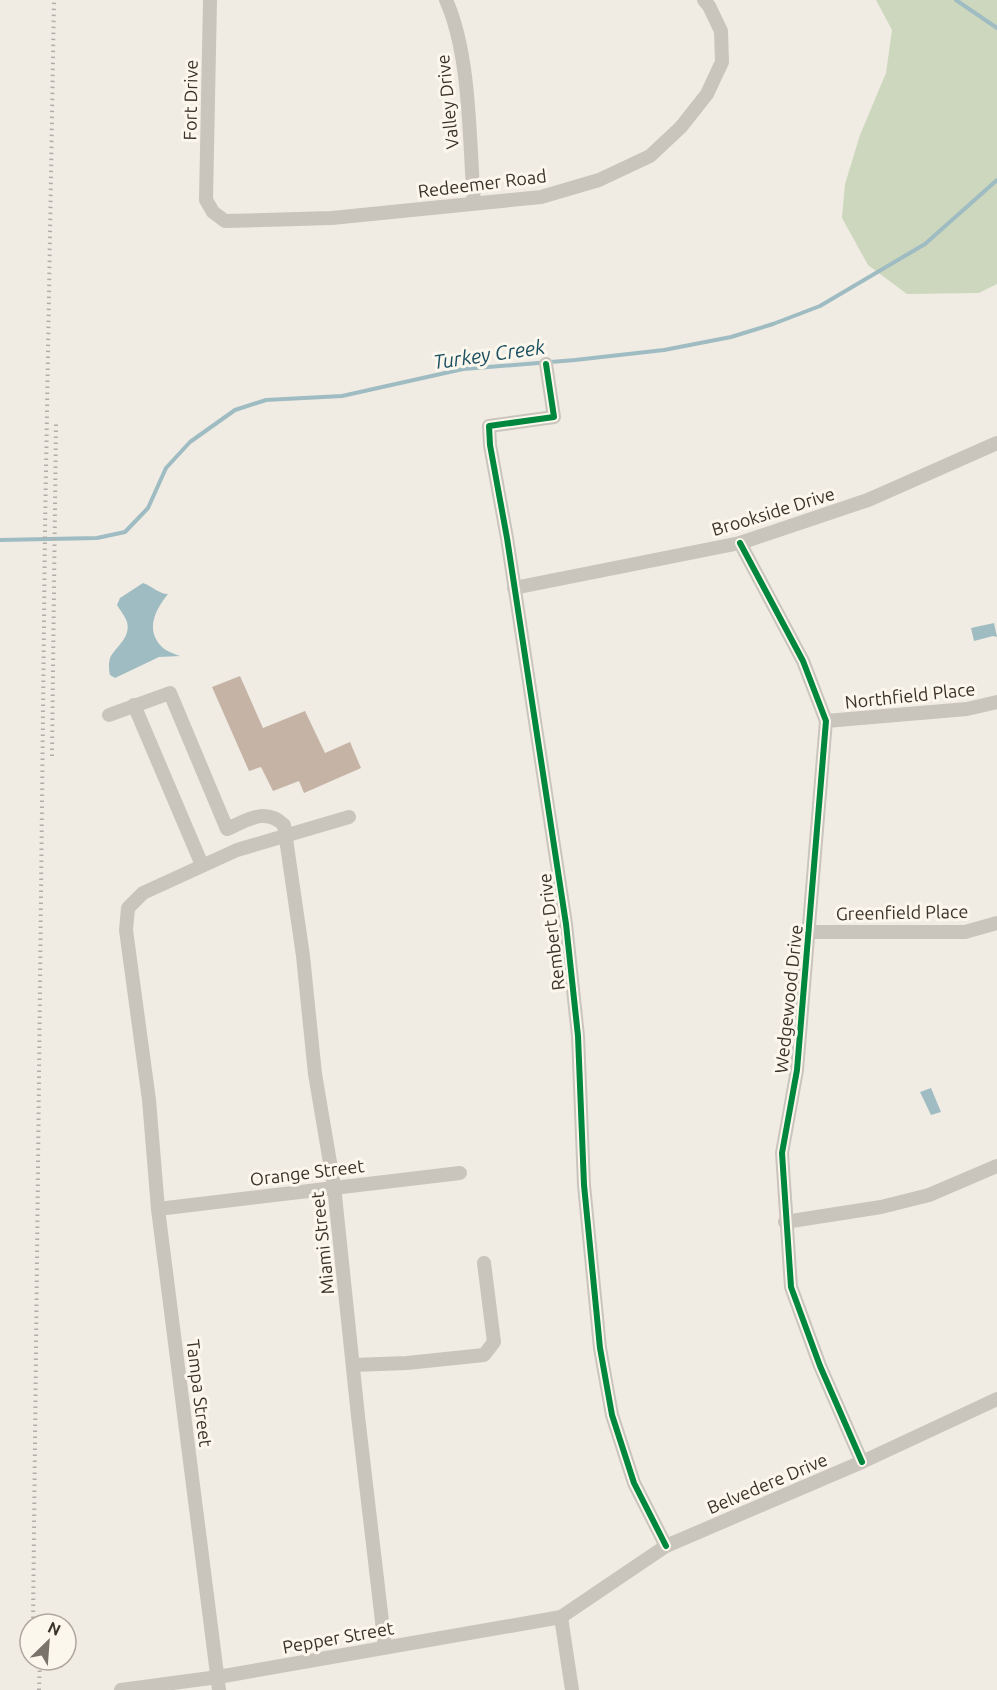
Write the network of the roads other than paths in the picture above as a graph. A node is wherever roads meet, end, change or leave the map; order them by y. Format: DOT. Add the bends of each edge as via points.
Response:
graph roads {
  1 [pos="210,0"];
  2 [pos="446,0"];
  3 [pos="704,0"];
  4 [pos="206,200"];
  5 [pos="474,203"];
  6 [pos="546,364"];
  7 [pos="997,443"];
  8 [pos="740,543"];
  9 [pos="514,588"];
  10 [pos="997,702"];
  11 [pos="134,705"];
  12 [pos="109,715"];
  13 [pos="826,722"];
  14 [pos="349,817"];
  15 [pos="227,829"];
  16 [pos="286,837"];
  17 [pos="237,850"];
  18 [pos="202,865"];
  19 [pos="997,923"];
  20 [pos="807,932"];
  21 [pos="997,1166"];
  22 [pos="460,1173"];
  23 [pos="334,1186"];
  24 [pos="158,1209"];
  25 [pos="785,1222"];
  26 [pos="484,1263"];
  27 [pos="353,1365"];
  28 [pos="997,1399"];
  29 [pos="862,1462"];
  30 [pos="666,1546"];
  31 [pos="561,1617"];
  32 [pos="386,1647"];
  33 [pos="219,1683"];
  34 [pos="121,1690"];
  35 [pos="572,1690"];
  1 -- 4 [label="street, Fort Drive"];
  2 -- 5 [label="street, Valley Drive" via="464,65"];
  3 -- 5 [label="street, Redeemer Road" via="721,31 722,62 707,94 651,156 599,180 541,197"];
  4 -- 5 [label="street, Redeemer Road" via="225,221 333,218"];
  6 -- 9 [label="street, Rembert Drive" via="554,417 489,426"];
  7 -- 8 [label="street, Brookside Drive" via="868,500"];
  8 -- 9 [label="street, Brookside Drive"];
  8 -- 13 [label="street, Wedgewood Drive" via="802,661"];
  9 -- 30 [label="street, Rembert Drive" via="566,924 578,1036 584,1185 600,1348 612,1415 634,1483"];
  10 -- 13 [label="street, Northfield Place" via="967,709"];
  11 -- 12 [label="street"];
  11 -- 15 [label="street" via="170,693"];
  11 -- 18 [label="street"];
  13 -- 20 [label="street, Wedgewood Drive"];
  14 -- 16 [label="street, Tampa Street"];
  15 -- 16 [label="street" via="264,814 284,825"];
  15 -- 17 [label="street"];
  16 -- 17 [label="street, Tampa Street"];
  16 -- 23 [label="street, Miami Street" via="315,1074"];
  17 -- 18 [label="street, Tampa Street"];
  18 -- 24 [label="street, Tampa Street" via="143,893 129,908 126,930 149,1100"];
  19 -- 20 [label="street, Greenfield Place" via="965,932"];
  20 -- 25 [label="street, Wedgewood Drive" via="797,1070 782,1153"];
  21 -- 25 [label="street" via="920,1197"];
  22 -- 23 [label="street, Orange Street"];
  23 -- 24 [label="street, Orange Street"];
  23 -- 27 [label="street, Miami Street"];
  24 -- 33 [label="street, Tampa Street"];
  25 -- 29 [label="street, Wedgewood Drive" via="791,1287"];
  26 -- 27 [label="street" via="494,1342 484,1355"];
  27 -- 32 [label="street, Miami Street"];
  28 -- 29 [label="street, Belvedere Drive"];
  29 -- 30 [label="street, Belvedere Drive"];
  30 -- 31 [label="street, Belvedere Drive"];
  31 -- 32 [label="street, Pepper Street"];
  31 -- 35 [label="street"];
  32 -- 33 [label="street, Pepper Street"];
  33 -- 34 [label="street, Pepper Street"];
}
